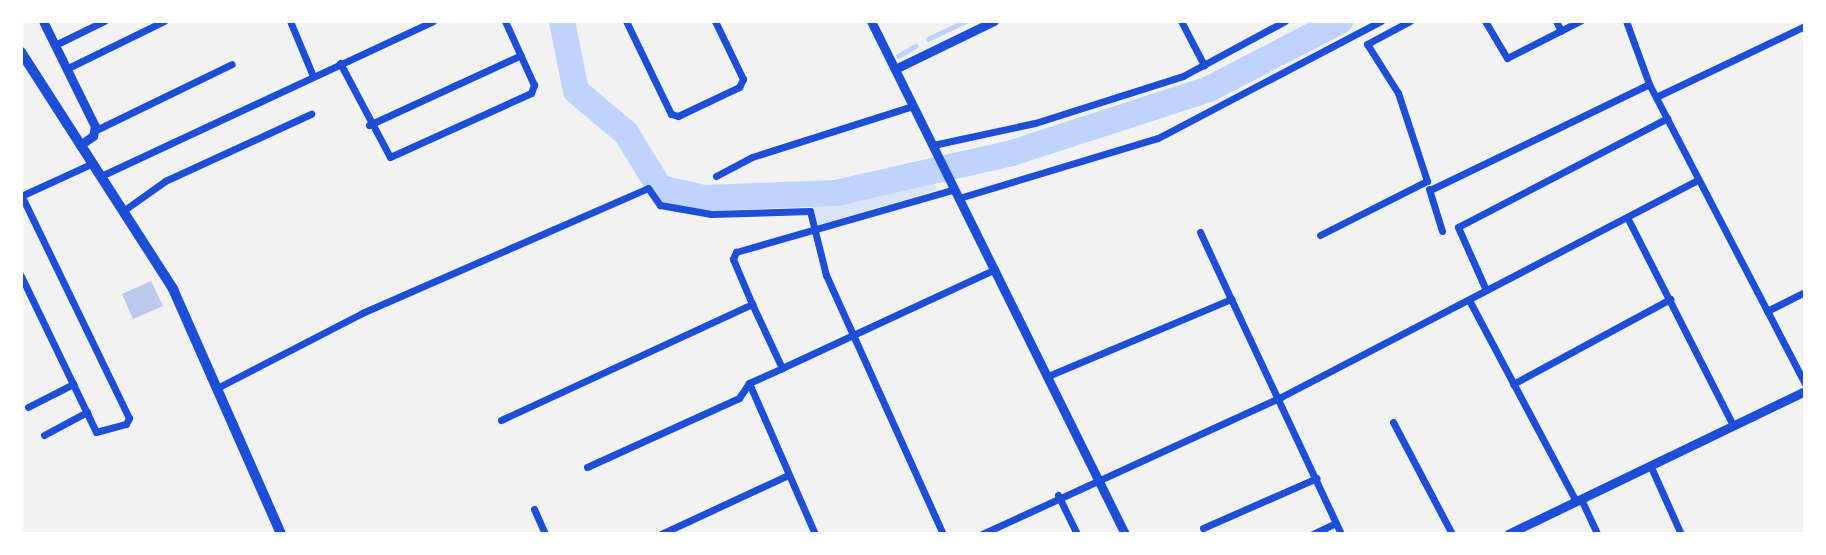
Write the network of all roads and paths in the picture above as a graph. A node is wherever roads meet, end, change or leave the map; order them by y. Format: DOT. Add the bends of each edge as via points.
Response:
graph roads {
  1 [pos="43,21"];
  2 [pos="104,21"];
  3 [pos="164,21"];
  4 [pos="290,21"];
  5 [pos="433,21"];
  6 [pos="505,21"];
  7 [pos="626,21"];
  8 [pos="715,21"];
  9 [pos="995,21"];
  10 [pos="1181,21"];
  11 [pos="1260,21"];
  12 [pos="1285,21"];
  13 [pos="1381,21"];
  14 [pos="1410,21"];
  15 [pos="1485,21"];
  16 [pos="1556,21"];
  17 [pos="1580,21"];
  18 [pos="875,22"];
  19 [pos="1630,22"];
  20 [pos="1805,26"];
  21 [pos="1561,31"];
  22 [pos="1265,32"];
  23 [pos="55,45"];
  24 [pos="21,51"];
  25 [pos="521,55"];
  26 [pos="232,64"];
  27 [pos="340,64"];
  28 [pos="1204,65"];
  29 [pos="66,69"];
  30 [pos="895,69"];
  31 [pos="313,76"];
  32 [pos="1649,84"];
  33 [pos="1656,97"];
  34 [pos="914,106"];
  35 [pos="311,114"];
  36 [pos="1667,118"];
  37 [pos="369,125"];
  38 [pos="94,131"];
  39 [pos="80,145"];
  40 [pos="934,149"];
  41 [pos="93,163"];
  42 [pos="716,176"];
  43 [pos="101,177"];
  44 [pos="1698,180"];
  45 [pos="1427,181"];
  46 [pos="953,186"];
  47 [pos="1430,190"];
  48 [pos="21,196"];
  49 [pos="960,198"];
  50 [pos="123,211"];
  51 [pos="1628,219"];
  52 [pos="1442,231"];
  53 [pos="814,232"];
  54 [pos="1200,232"];
  55 [pos="1320,235"];
  56 [pos="995,269"];
  57 [pos="21,276"];
  58 [pos="1486,290"];
  59 [pos="1805,292"];
  60 [pos="1231,299"];
  61 [pos="1670,299"];
  62 [pos="1469,300"];
  63 [pos="752,304"];
  64 [pos="1766,311"];
  65 [pos="853,334"];
  66 [pos="782,368"];
  67 [pos="1048,376"];
  68 [pos="748,383"];
  69 [pos="73,384"];
  70 [pos="1513,384"];
  71 [pos="1805,384"];
  72 [pos="217,388"];
  73 [pos="1805,391"];
  74 [pos="1281,397"];
  75 [pos="28,407"];
  76 [pos="87,412"];
  77 [pos="502,421"];
  78 [pos="1393,422"];
  79 [pos="1733,425"];
  80 [pos="44,435"];
  81 [pos="1650,465"];
  82 [pos="587,467"];
  83 [pos="788,475"];
  84 [pos="1097,478"];
  85 [pos="1317,478"];
  86 [pos="1058,495"];
  87 [pos="1579,500"];
  88 [pos="534,509"];
  89 [pos="1336,523"];
  90 [pos="1203,528"];
  91 [pos="282,534"];
  92 [pos="545,534"];
  93 [pos="661,534"];
  94 [pos="816,534"];
  95 [pos="943,534"];
  96 [pos="982,534"];
  97 [pos="1077,534"];
  98 [pos="1125,534"];
  99 [pos="1313,534"];
  100 [pos="1341,534"];
  101 [pos="1452,534"];
  102 [pos="1508,534"];
  103 [pos="1597,534"];
  104 [pos="1681,534"];
  1 -- 23 [label="street"];
  2 -- 23 [label="street"];
  3 -- 29 [label="street"];
  4 -- 31 [label="street"];
  5 -- 27 [label="street"];
  6 -- 25 [label="street"];
  7 -- 8 [label="street" via="671,114 678,116 739,87 743,79"];
  9 -- 30 [label="street"];
  10 -- 28 [label="street"];
  11 -- 22 [label="street"];
  12 -- 22 [label="street"];
  13 -- 49 [label="street" via="1157,138"];
  14 -- 45 [label="street" via="1367,44 1398,93"];
  15 -- 21 [label="street" via="1507,58"];
  16 -- 21 [label="street"];
  17 -- 21 [label="street"];
  18 -- 30 [label="street"];
  19 -- 32 [label="street"];
  20 -- 33 [label="street"];
  22 -- 28 [label="street"];
  23 -- 29 [label="street"];
  24 -- 39 [label="main road"];
  25 -- 37 [label="street"];
  25 -- 37 [label="street" via="534,85 519,98 390,157"];
  26 -- 38 [label="street"];
  27 -- 31 [label="street"];
  27 -- 37 [label="street"];
  28 -- 40 [label="street" via="1117,99"];
  29 -- 38 [label="street"];
  30 -- 34 [label="street"];
  31 -- 43 [label="street"];
  32 -- 33 [label="street"];
  32 -- 47 [label="street"];
  33 -- 36 [label="street"];
  34 -- 40 [label="street"];
  34 -- 42 [label="street" via="752,157"];
  35 -- 50 [label="street" via="165,181"];
  36 -- 44 [label="street"];
  36 -- 58 [label="street" via="1458,227"];
  38 -- 39 [label="street"];
  39 -- 41 [label="main road"];
  40 -- 46 [label="street"];
  41 -- 43 [label="main road"];
  41 -- 48 [label="street"];
  43 -- 50 [label="main road"];
  44 -- 51 [label="street"];
  44 -- 64 [label="street"];
  45 -- 47 [label="street"];
  45 -- 55 [label="street"];
  46 -- 49 [label="street"];
  46 -- 53 [label="street"];
  47 -- 52 [label="street"];
  48 -- 76 [label="street" via="129,418 103,434"];
  49 -- 56 [label="street"];
  50 -- 72 [label="main road" via="173,289"];
  51 -- 58 [label="street"];
  51 -- 61 [label="street"];
  53 -- 63 [label="street" via="736,252 733,259"];
  53 -- 65 [label="street"];
  53 -- 72 [label="street" via="810,211 711,214 660,205 648,188 362,313"];
  54 -- 60 [label="street"];
  56 -- 65 [label="street"];
  56 -- 67 [label="street"];
  57 -- 69 [label="street"];
  58 -- 62 [label="street"];
  59 -- 64 [label="street"];
  60 -- 67 [label="street"];
  60 -- 74 [label="street"];
  61 -- 70 [label="street"];
  61 -- 79 [label="street"];
  62 -- 70 [label="street"];
  62 -- 74 [label="street"];
  63 -- 66 [label="street"];
  63 -- 77 [label="street"];
  64 -- 71 [label="street"];
  65 -- 66 [label="street"];
  65 -- 95 [label="street"];
  66 -- 68 [label="street"];
  67 -- 84 [label="street"];
  68 -- 82 [label="street" via="739,398"];
  68 -- 83 [label="street"];
  69 -- 75 [label="street"];
  69 -- 76 [label="street"];
  70 -- 87 [label="street"];
  72 -- 91 [label="main road"];
  73 -- 79 [label="street"];
  74 -- 84 [label="street"];
  74 -- 85 [label="street"];
  76 -- 80 [label="street"];
  78 -- 101 [label="street"];
  79 -- 81 [label="street"];
  81 -- 87 [label="street"];
  81 -- 104 [label="street"];
  83 -- 93 [label="street"];
  83 -- 94 [label="street"];
  84 -- 86 [label="street"];
  84 -- 98 [label="street"];
  85 -- 89 [label="street"];
  85 -- 90 [label="street"];
  86 -- 96 [label="street"];
  86 -- 97 [label="street"];
  87 -- 102 [label="street"];
  87 -- 103 [label="street"];
  88 -- 92 [label="street"];
  89 -- 99 [label="street"];
  89 -- 100 [label="street"];
}
